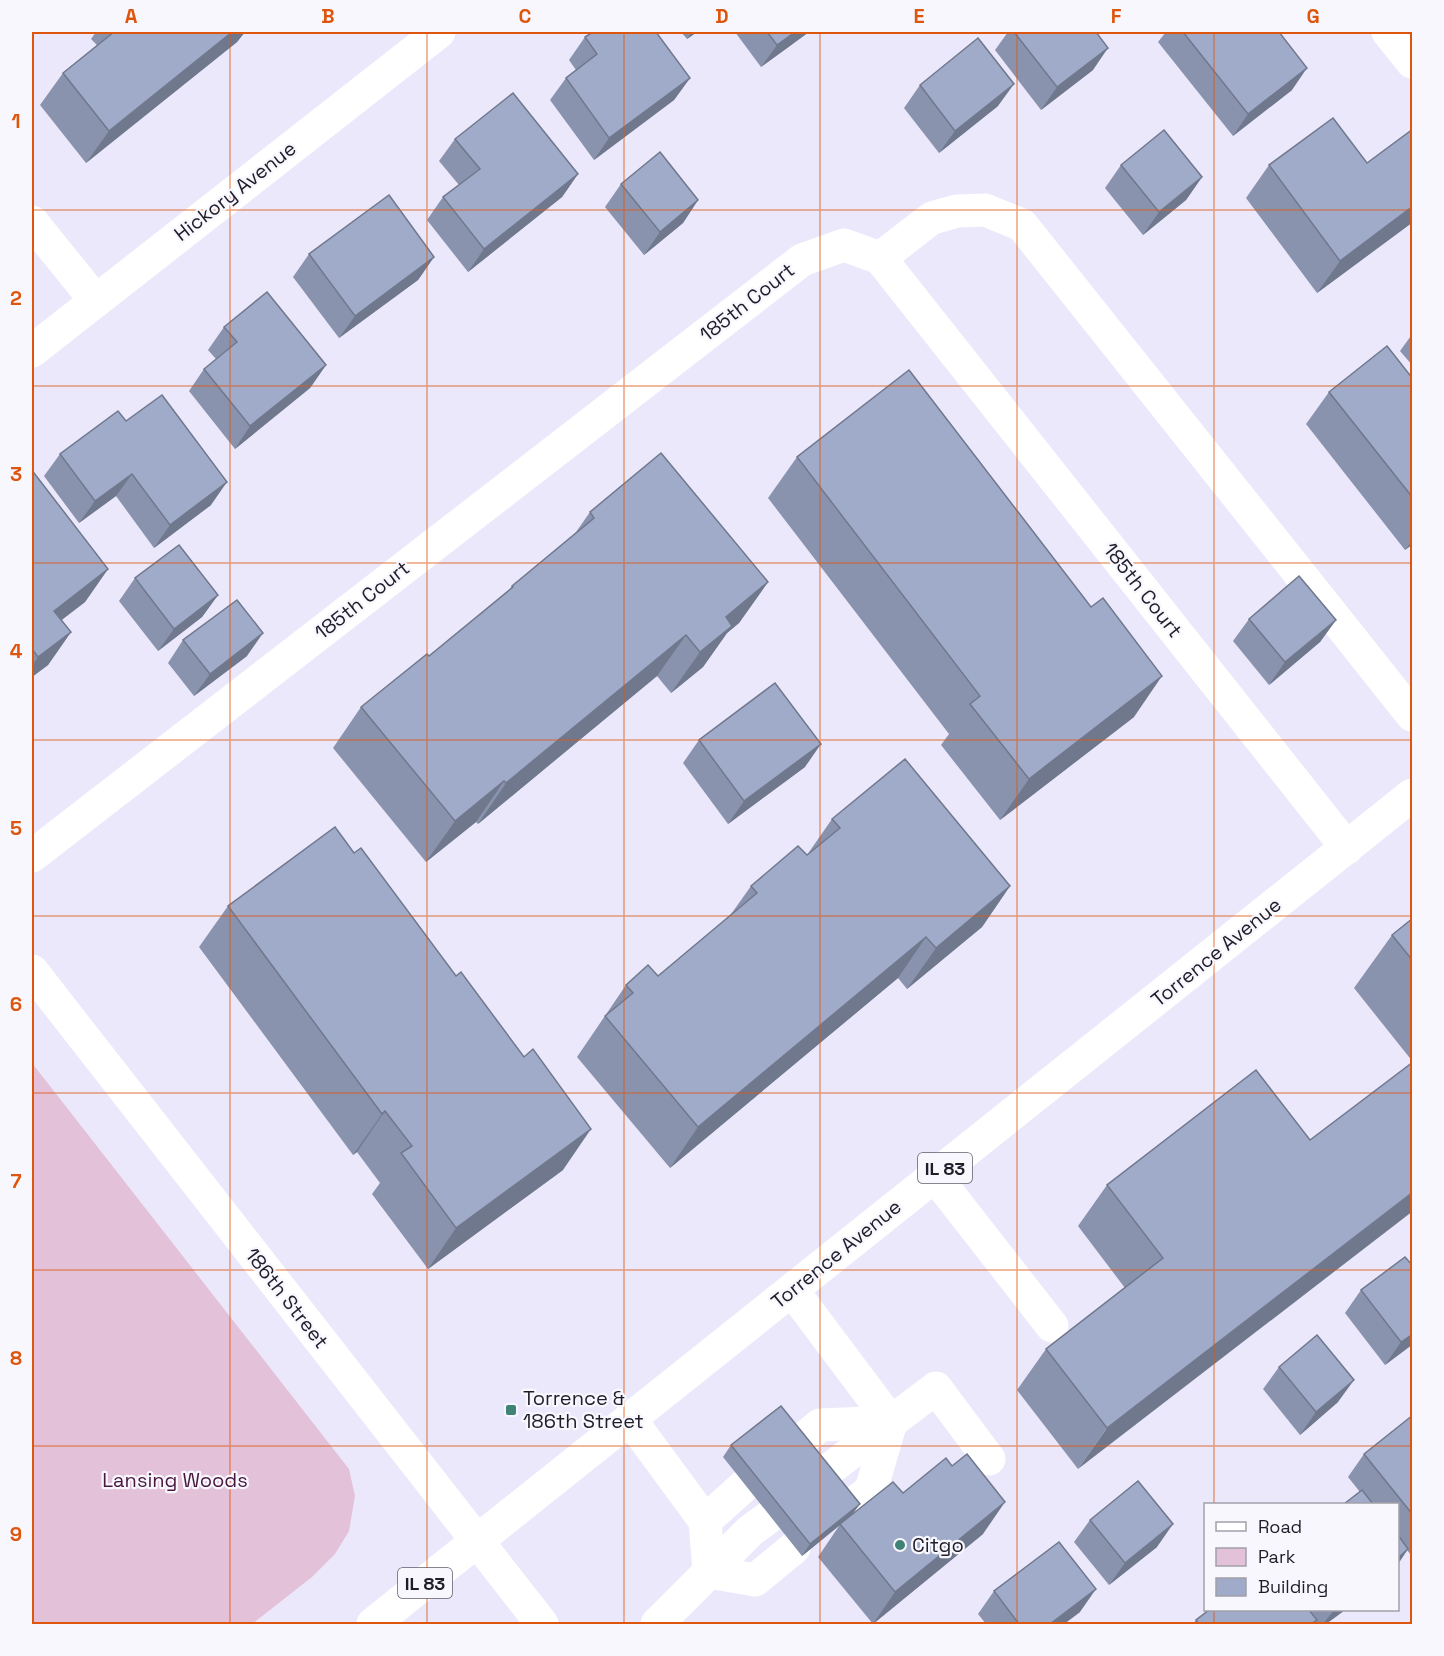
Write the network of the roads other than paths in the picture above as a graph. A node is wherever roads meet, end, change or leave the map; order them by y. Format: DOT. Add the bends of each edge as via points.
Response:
graph roads {
  1 [pos="439,32"];
  2 [pos="1388,32"];
  3 [pos="1413,62"];
  4 [pos="32,222"];
  5 [pos="880,258"];
  6 [pos="96,301"];
  7 [pos="32,351"];
  8 [pos="1413,716"];
  9 [pos="1413,795"];
  10 [pos="1347,848"];
  11 [pos="32,856"];
  12 [pos="32,971"];
  13 [pos="935,1176"];
  14 [pos="792,1290"];
  15 [pos="1052,1326"];
  16 [pos="630,1419"];
  17 [pos="891,1422"];
  18 [pos="798,1443"];
  19 [pos="989,1459"];
  20 [pos="822,1475"];
  21 [pos="744,1486"];
  22 [pos="849,1506"];
  23 [pos="769,1517"];
  24 [pos="705,1521"];
  25 [pos="477,1542"];
  26 [pos="794,1548"];
  27 [pos="709,1572"];
  28 [pos="373,1624"];
  29 [pos="542,1624"];
  30 [pos="657,1624"];
  1 -- 6 [label="street, Hickory Avenue"];
  2 -- 3 [label="street"];
  4 -- 6 [label="street"];
  5 -- 8 [label="street" via="932,218 957,211 985,210 1022,225"];
  5 -- 10 [label="street, 185th Court"];
  5 -- 11 [label="street, 185th Court" via="844,245 802,260"];
  6 -- 7 [label="street, Hickory Avenue"];
  9 -- 10 [label="street, Torrence Avenue / IL 83"];
  10 -- 13 [label="street, Torrence Avenue / IL 83"];
  12 -- 25 [label="street, 186th Street"];
  13 -- 14 [label="street, Torrence Avenue / IL 83"];
  13 -- 15 [label="street"];
  14 -- 16 [label="street, Torrence Avenue / IL 83"];
  14 -- 17 [label="street"];
  16 -- 24 [label="street"];
  16 -- 25 [label="street, Torrence Avenue / IL 83"];
  17 -- 18 [label="street" via="820,1425"];
  17 -- 19 [label="street" via="936,1388"];
  17 -- 20 [label="street"];
  17 -- 22 [label="street" via="871,1490"];
  21 -- 24 [label="street"];
  23 -- 27 [label="street"];
  24 -- 27 [label="street"];
  25 -- 28 [label="street, Torrence Avenue / IL 83"];
  25 -- 29 [label="street, 186th Street"];
  26 -- 27 [label="street" via="754,1580"];
  27 -- 30 [label="street"];
}
